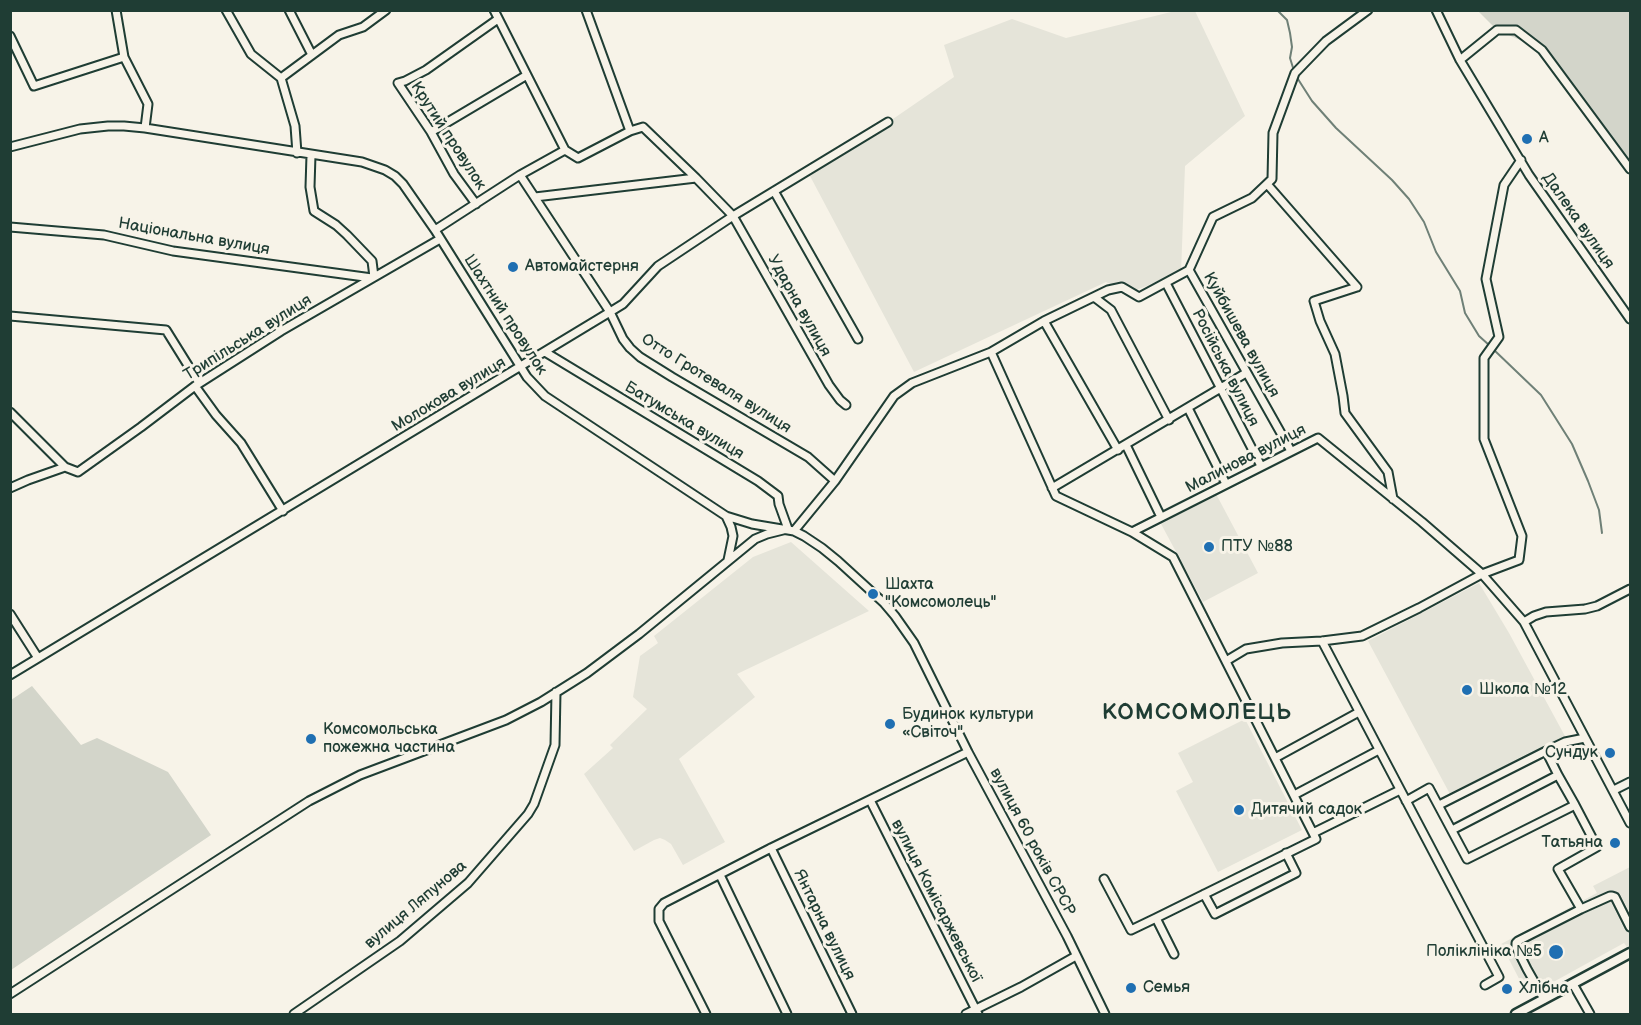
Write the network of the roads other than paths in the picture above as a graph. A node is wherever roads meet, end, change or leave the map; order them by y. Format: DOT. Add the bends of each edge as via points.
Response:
graph roads {
  1 [pos="116,10"];
  2 [pos="226,10"];
  3 [pos="289,10"];
  4 [pos="386,10"];
  5 [pos="494,10"];
  6 [pos="585,10"];
  7 [pos="1368,10"];
  8 [pos="1436,10"];
  9 [pos="498,19"];
  10 [pos="10,36"];
  11 [pos="312,55"];
  12 [pos="124,57"];
  13 [pos="1460,60"];
  14 [pos="527,75"];
  15 [pos="281,78"];
  16 [pos="888,122"];
  17 [pos="145,128"];
  18 [pos="630,131"];
  19 [pos="431,132"];
  20 [pos="10,147"];
  21 [pos="565,150"];
  22 [pos="297,153"];
  23 [pos="311,155"];
  24 [pos="1521,160"];
  25 [pos="1630,169"];
  26 [pos="520,175"];
  27 [pos="696,178"];
  28 [pos="1267,184"];
  29 [pos="774,191"];
  30 [pos="535,197"];
  31 [pos="476,204"];
  32 [pos="734,216"];
  33 [pos="10,227"];
  34 [pos="435,230"];
  35 [pos="440,239"];
  36 [pos="1189,270"];
  37 [pos="373,278"];
  38 [pos="1166,283"];
  39 [pos="1094,297"];
  40 [pos="610,312"];
  41 [pos="10,316"];
  42 [pos="1630,319"];
  43 [pos="1044,321"];
  44 [pos="858,339"];
  45 [pos="545,352"];
  46 [pos="991,352"];
  47 [pos="521,367"];
  48 [pos="1246,374"];
  49 [pos="197,384"];
  50 [pos="1221,389"];
  51 [pos="846,405"];
  52 [pos="1188,408"];
  53 [pos="10,412"];
  54 [pos="1169,420"];
  55 [pos="1126,445"];
  56 [pos="1118,450"];
  57 [pos="1291,451"];
  58 [pos="1261,466"];
  59 [pos="65,467"];
  60 [pos="835,481"];
  61 [pos="1226,484"];
  62 [pos="10,488"];
  63 [pos="1052,488"];
  64 [pos="1393,499"];
  65 [pos="283,511"];
  66 [pos="726,516"];
  67 [pos="1161,517"];
  68 [pos="791,530"];
  69 [pos="1132,532"];
  70 [pos="728,562"];
  71 [pos="1482,574"];
  72 [pos="1630,589"];
  73 [pos="10,614"];
  74 [pos="1524,622"];
  75 [pos="1322,640"];
  76 [pos="38,658"];
  77 [pos="1226,661"];
  78 [pos="10,675"];
  79 [pos="556,692"];
  80 [pos="1359,712"];
  81 [pos="1585,738"];
  82 [pos="1379,750"];
  83 [pos="1546,751"];
  84 [pos="968,752"];
  85 [pos="1275,758"];
  86 [pos="1558,775"];
  87 [pos="1630,782"];
  88 [pos="1400,790"];
  89 [pos="1614,790"];
  90 [pos="1294,795"];
  91 [pos="870,800"];
  92 [pos="1406,801"];
  93 [pos="1439,805"];
  94 [pos="1575,805"];
  95 [pos="1630,822"];
  96 [pos="1452,830"];
  97 [pos="1314,836"];
  98 [pos="771,848"];
  99 [pos="1286,853"];
  100 [pos="720,875"];
  101 [pos="1104,879"];
  102 [pos="1204,894"];
  103 [pos="1581,909"];
  104 [pos="1156,918"];
  105 [pos="1630,927"];
  106 [pos="1630,953"];
  107 [pos="1174,954"];
  108 [pos="1076,956"];
  109 [pos="1573,984"];
  110 [pos="1485,985"];
  111 [pos="10,994"];
  112 [pos="1544,999"];
  113 [pos="977,1012"];
  114 [pos="294,1014"];
  115 [pos="706,1014"];
  116 [pos="787,1014"];
  117 [pos="852,1014"];
  118 [pos="966,1014"];
  119 [pos="1105,1014"];
  120 [pos="1516,1014"];
  121 [pos="1590,1014"];
  1 -- 12 [label="street"];
  2 -- 15 [label="street" via="251,54"];
  3 -- 11 [label="street"];
  4 -- 11 [label="street" via="363,27 339,35"];
  5 -- 9 [label="street"];
  6 -- 18 [label="street"];
  7 -- 28 [label="street" via="1326,41 1295,74 1273,133 1272,179"];
  8 -- 13 [label="street, Далека вулиця"];
  9 -- 14 [label="street"];
  9 -- 19 [label="street, Крутий провулок" via="426,70 398,83"];
  10 -- 12 [label="street" via="34,87"];
  11 -- 15 [label="street"];
  12 -- 17 [label="street" via="148,104"];
  13 -- 24 [label="street, Далека вулиця"];
  13 -- 25 [label="street" via="1497,30 1516,30 1542,50"];
  14 -- 19 [label="street"];
  14 -- 21 [label="street"];
  15 -- 22 [label="street" via="295,126"];
  16 -- 29 [label="street, Молокова вулиця"];
  17 -- 20 [label="street, Шахтний провулок" via="87,128"];
  17 -- 22 [label="street, Шахтний провулок"];
  18 -- 21 [label="street" via="578,158"];
  18 -- 27 [label="street, Ударна вулиця" via="643,127"];
  19 -- 31 [label="street, Крутий провулок"];
  21 -- 26 [label="street"];
  22 -- 23 [label="street, Шахтний провулок"];
  23 -- 34 [label="street, Шахтний провулок" via="374,165 395,176"];
  23 -- 37 [label="street" via="314,211 348,235 372,261"];
  24 -- 42 [label="street, Далека вулиця"];
  24 -- 71 [label="street" via="1504,185 1486,279 1499,337 1484,358 1485,439 1522,536 1519,560"];
  26 -- 30 [label="street, Отто Гротеваля вулиця"];
  26 -- 31 [label="street"];
  27 -- 30 [label="street"];
  27 -- 32 [label="street, Ударна вулиця"];
  28 -- 36 [label="street" via="1252,198 1213,217"];
  28 -- 64 [label="street" via="1357,287 1314,302 1335,354 1345,414 1388,472"];
  29 -- 32 [label="street, Молокова вулиця"];
  29 -- 44 [label="street, Ударна вулиця"];
  30 -- 40 [label="street, Отто Гротеваля вулиця"];
  31 -- 34 [label="street"];
  32 -- 40 [label="street, Молокова вулиця" via="658,266 623,304"];
  32 -- 51 [label="street, Ударна вулиця" via="829,385"];
  33 -- 37 [label="street, Національна вулиця" via="104,235 173,251"];
  34 -- 35 [label="street, Шахтний провулок"];
  35 -- 37 [label="street, Трипільська вулиця"];
  35 -- 47 [label="street, Шахтний провулок"];
  36 -- 38 [label="street, Куйбишева вулиця"];
  36 -- 48 [label="street, Куйбишева вулиця"];
  37 -- 49 [label="street, Трипільська вулиця"];
  38 -- 39 [label="street, Куйбишева вулиця" via="1139,297 1122,287"];
  38 -- 50 [label="street, Російська вулиця"];
  39 -- 43 [label="street, Куйбишева вулиця"];
  39 -- 54 [label="street" via="1111,310"];
  40 -- 45 [label="street, Молокова вулиця"];
  40 -- 60 [label="street, Отто Гротеваля вулиця" via="623,339 640,357 808,457"];
  41 -- 49 [label="street" via="166,330"];
  43 -- 46 [label="street, Куйбишева вулиця"];
  43 -- 56 [label="street"];
  45 -- 47 [label="street, Молокова вулиця"];
  45 -- 68 [label="street, Батумська вулиця" via="758,481 778,496"];
  46 -- 60 [label="street, Куйбишева вулиця" via="912,384 894,396"];
  46 -- 63 [label="street"];
  47 -- 65 [label="street, Молокова вулиця"];
  47 -- 66 [label="street, Шахтний провулок" via="536,388 556,405"];
  48 -- 50 [label="street"];
  48 -- 57 [label="street, Куйбишева вулиця"];
  49 -- 59 [label="street, Трипільська вулиця" via="78,472"];
  49 -- 65 [label="street"];
  50 -- 52 [label="street"];
  50 -- 58 [label="street, Російська вулиця"];
  52 -- 54 [label="street"];
  52 -- 61 [label="street"];
  53 -- 59 [label="street"];
  54 -- 55 [label="street"];
  55 -- 56 [label="street"];
  55 -- 67 [label="street"];
  56 -- 63 [label="street"];
  57 -- 58 [label="street, Малинова вулиця"];
  57 -- 64 [label="street, Малинова вулиця" via="1318,438"];
  58 -- 61 [label="street, Малинова вулиця"];
  59 -- 62 [label="street"];
  60 -- 68 [label="street, Куйбишева вулиця"];
  61 -- 67 [label="street, Малинова вулиця"];
  63 -- 69 [label="street" via="1056,496"];
  64 -- 71 [label="street, Малинова вулиця"];
  65 -- 76 [label="street, Молокова вулиця"];
  66 -- 68 [label="street, Шахтний провулок"];
  66 -- 70 [label="street" via="733,536"];
  67 -- 69 [label="street, Малинова вулиця"];
  68 -- 70 [label="street" via="755,539"];
  68 -- 84 [label="street, вулиця 60 років СРСР" via="822,548 895,616 914,643"];
  69 -- 77 [label="street" via="1173,557"];
  70 -- 79 [label="street" via="639,634"];
  71 -- 74 [label="street, Малинова вулиця"];
  71 -- 75 [label="street" via="1362,636"];
  72 -- 74 [label="street" via="1597,606 1546,612"];
  73 -- 76 [label="street"];
  74 -- 81 [label="street, Малинова вулиця"];
  75 -- 77 [label="street" via="1246,649"];
  75 -- 80 [label="street"];
  76 -- 78 [label="street, Молокова вулиця"];
  77 -- 85 [label="street"];
  79 -- 111 [label="street" via="506,720 360,776 309,801"];
  79 -- 114 [label="street, вулиця Ляпунова" via="555,745 528,814 468,883 400,941"];
  80 -- 82 [label="street"];
  80 -- 85 [label="street"];
  81 -- 83 [label="street"];
  81 -- 89 [label="street, Малинова вулиця"];
  82 -- 88 [label="street"];
  82 -- 90 [label="street"];
  83 -- 86 [label="street"];
  83 -- 93 [label="street"];
  84 -- 91 [label="street"];
  84 -- 108 [label="street, вулиця 60 років СРСР"];
  85 -- 90 [label="street"];
  86 -- 94 [label="street"];
  86 -- 96 [label="street"];
  87 -- 89 [label="street"];
  88 -- 92 [label="street"];
  88 -- 97 [label="street"];
  89 -- 95 [label="street, Малинова вулиця"];
  90 -- 97 [label="street"];
  91 -- 98 [label="street"];
  91 -- 113 [label="street, вулиця Комісаржевської"];
  92 -- 93 [label="street" via="1429,788"];
  92 -- 110 [label="street" via="1498,976"];
  93 -- 96 [label="street"];
  94 -- 96 [label="street" via="1467,859"];
  94 -- 103 [label="street" via="1598,847 1558,868"];
  97 -- 99 [label="street"];
  98 -- 100 [label="street"];
  98 -- 117 [label="street, Янтарна вулиця"];
  99 -- 102 [label="street"];
  99 -- 102 [label="street" via="1296,873 1215,914"];
  100 -- 115 [label="street" via="664,903 658,915"];
  100 -- 116 [label="street"];
  101 -- 104 [label="street" via="1131,930"];
  102 -- 104 [label="street"];
  103 -- 105 [label="street" via="1612,896"];
  103 -- 112 [label="street" via="1516,943"];
  104 -- 107 [label="street"];
  106 -- 109 [label="main road"];
  108 -- 113 [label="street"];
  108 -- 119 [label="street, вулиця 60 років СРСР"];
  109 -- 112 [label="main road"];
  109 -- 121 [label="street"];
  112 -- 120 [label="main road"];
  113 -- 118 [label="street"];
}
